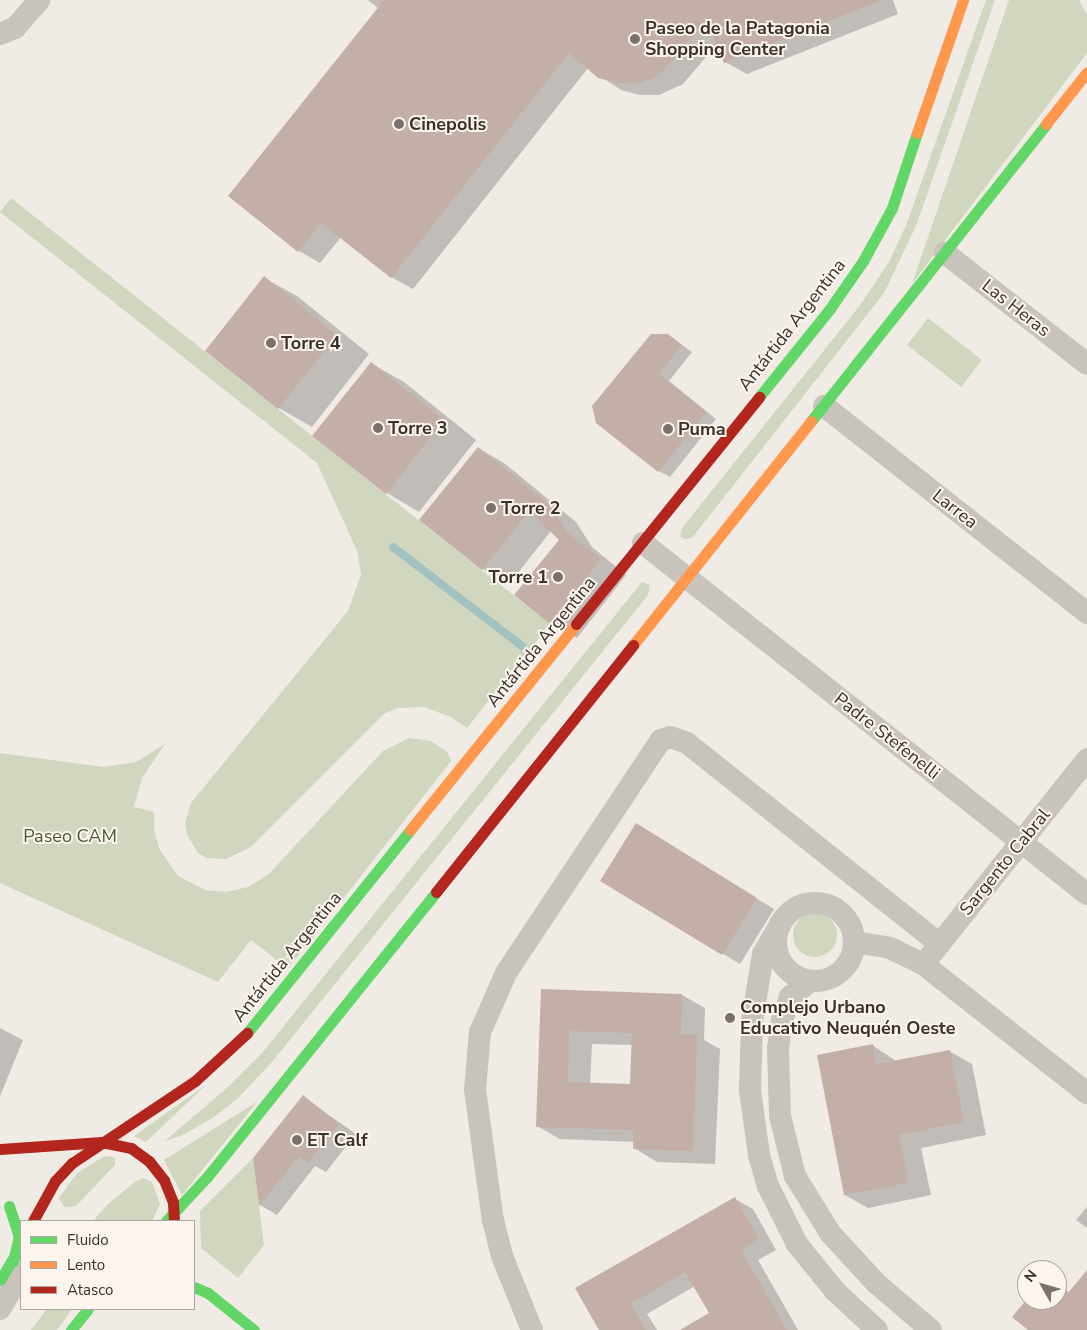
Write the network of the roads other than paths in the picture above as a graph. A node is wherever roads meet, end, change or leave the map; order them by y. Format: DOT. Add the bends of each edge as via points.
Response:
graph roads {
  1 [pos="39,0"];
  2 [pos="963,0"];
  3 [pos="0,34"];
  4 [pos="1086,75"];
  5 [pos="945,252"];
  6 [pos="1087,364"];
  7 [pos="824,406"];
  8 [pos="643,543"];
  9 [pos="687,578"];
  10 [pos="1087,613"];
  11 [pos="1087,759"];
  12 [pos="1021,842"];
  13 [pos="1087,894"];
  14 [pos="781,923"];
  15 [pos="854,942"];
  16 [pos="940,944"];
  17 [pos="923,964"];
  18 [pos="811,981"];
  19 [pos="1087,1093"];
  20 [pos="102,1142"];
  21 [pos="0,1149"];
  22 [pos="796,1176"];
  23 [pos="768,1186"];
  24 [pos="5,1203"];
  25 [pos="174,1217"];
  26 [pos="31,1220"];
  27 [pos="34,1220"];
  28 [pos="20,1253"];
  29 [pos="18,1269"];
  30 [pos="195,1275"];
  31 [pos="0,1280"];
  32 [pos="195,1286"];
  33 [pos="208,1293"];
  34 [pos="0,1300"];
  35 [pos="901,1306"];
  36 [pos="0,1309"];
  37 [pos="87,1310"];
  38 [pos="71,1330"];
  39 [pos="254,1330"];
  40 [pos="532,1330"];
  41 [pos="878,1330"];
  42 [pos="931,1330"];
  1 -- 3 [label="street" via="15,28"];
  2 -- 8 [label="main road, Antártida Argentina" via="899,189 863,261 829,310"];
  4 -- 5 [label="main road"];
  5 -- 6 [label="street, Las Heras"];
  5 -- 7 [label="main road"];
  7 -- 9 [label="main road"];
  7 -- 10 [label="street, Larrea"];
  8 -- 9 [label="street, Padre Stefenelli"];
  8 -- 20 [label="main road, Antártida Argentina" via="248,1032 195,1081"];
  9 -- 12 [label="street, Padre Stefenelli"];
  9 -- 25 [label="main road"];
  11 -- 12 [label="street, Sargento Cabral"];
  12 -- 13 [label="street, Padre Stefenelli"];
  12 -- 16 [label="street, Sargento Cabral"];
  14 -- 15 [label="street" via="799,906 825,904 846,918"];
  14 -- 18 [label="street" via="776,935 780,960 788,970"];
  14 -- 23 [label="street" via="763,954 750,1055 752,1122"];
  15 -- 17 [label="street" via="890,948"];
  15 -- 18 [label="street" via="852,955 836,975"];
  16 -- 17 [label="street, Sargento Cabral"];
  16 -- 40 [label="street" via="687,743 670,737 661,740 506,972 480,1032 475,1090 493,1221 502,1256"];
  17 -- 19 [label="street"];
  18 -- 22 [label="street" via="790,997 778,1048 780,1116"];
  20 -- 21 [label="main road"];
  20 -- 25 [label="main road" via="131,1148 149,1161 170,1190"];
  20 -- 27 [label="main road, Antártida Argentina" via="72,1163 55,1181"];
  22 -- 23 [label="street"];
  22 -- 35 [label="street" via="830,1233"];
  23 -- 41 [label="street" via="785,1224 814,1268"];
  24 -- 26 [label="main road"];
  24 -- 29 [label="main road" via="19,1236"];
  28 -- 29 [label="main road"];
  29 -- 31 [label="main road"];
  29 -- 34 [label="street"];
  29 -- 36 [label="street"];
  30 -- 33 [label="main road"];
  32 -- 33 [label="main road"];
  33 -- 39 [label="main road"];
  35 -- 41 [label="street"];
  35 -- 42 [label="street"];
  37 -- 38 [label="main road"];
}
